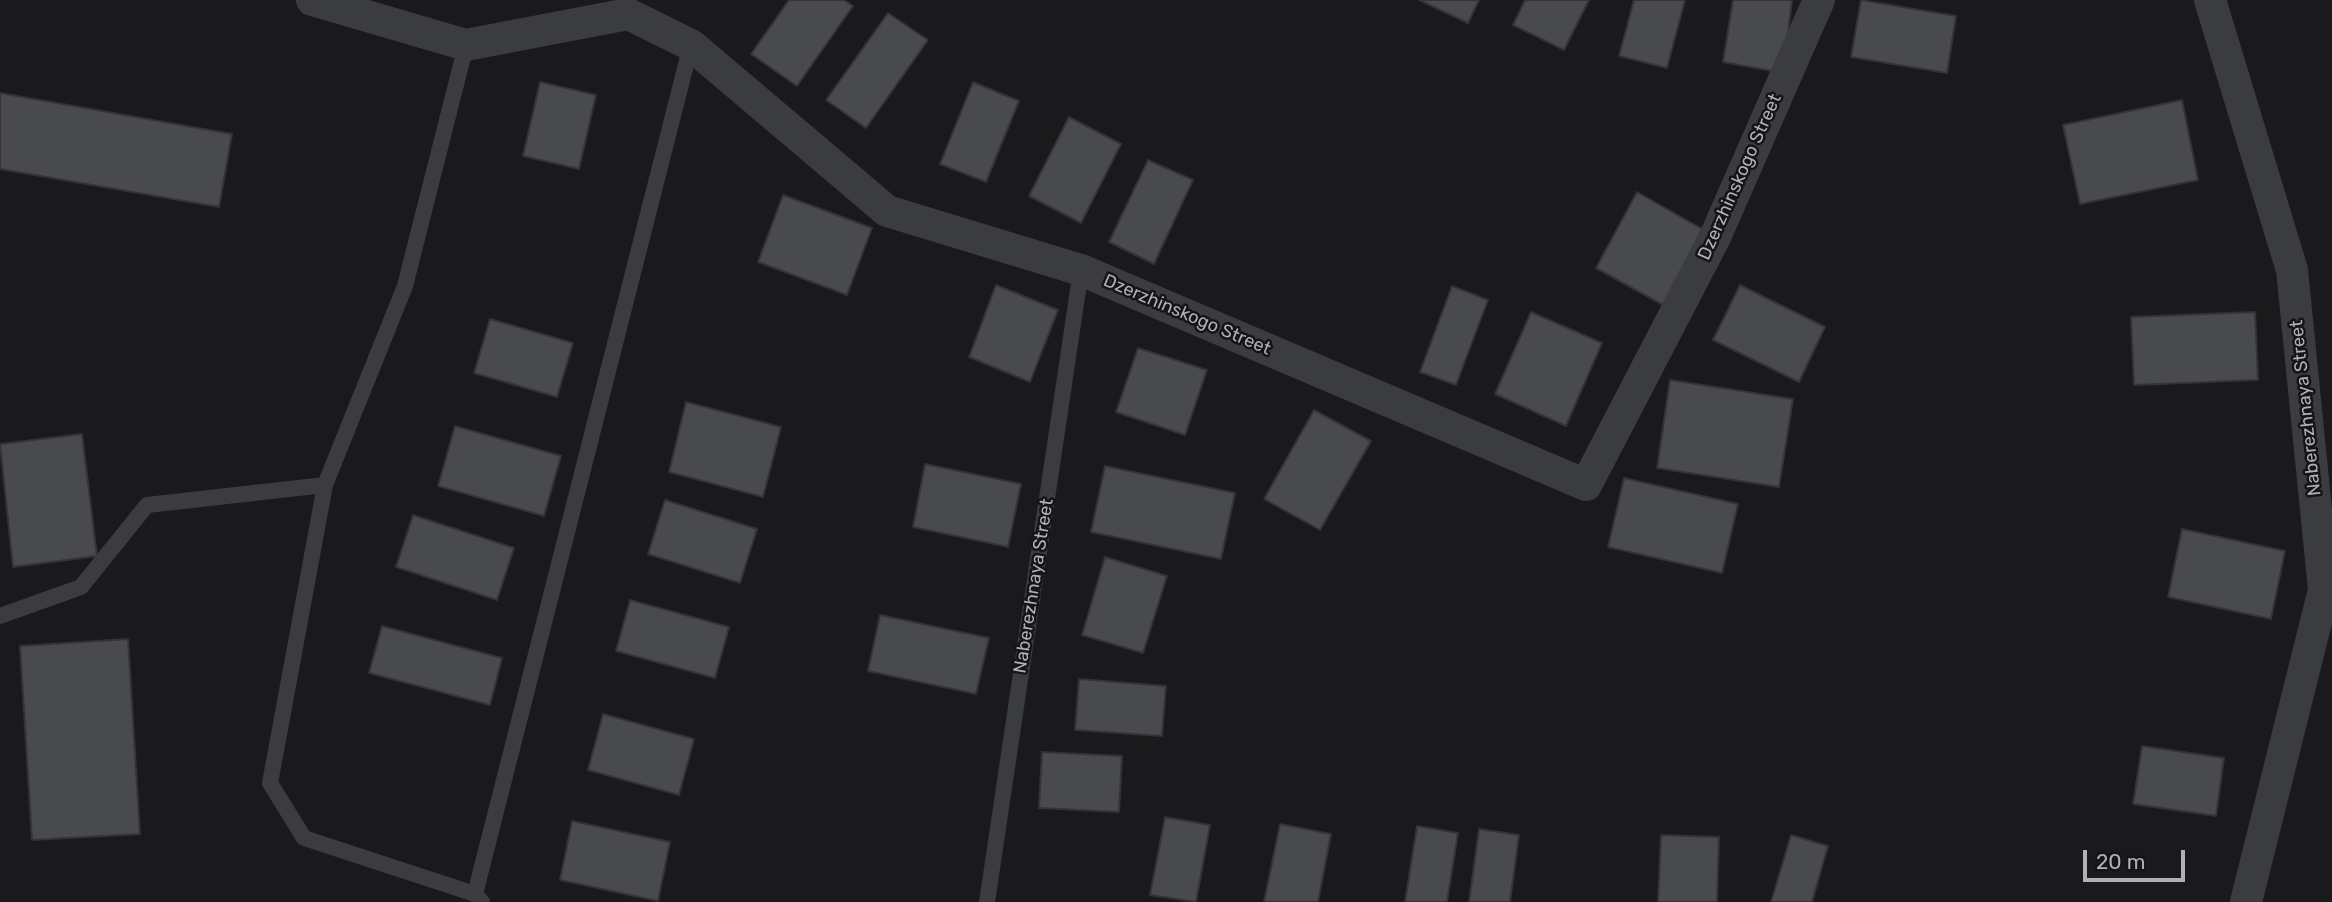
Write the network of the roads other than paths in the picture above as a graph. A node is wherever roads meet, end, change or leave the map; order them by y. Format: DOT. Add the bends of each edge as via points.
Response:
graph roads {
  1 [pos="312,0"];
  2 [pos="1819,0"];
  3 [pos="2210,0"];
  4 [pos="624,7"];
  5 [pos="466,45"];
  6 [pos="691,46"];
  7 [pos="1081,270"];
  8 [pos="325,485"];
  9 [pos="0,616"];
  10 [pos="479,898"];
  11 [pos="987,902"];
  12 [pos="2246,902"];
  1 -- 5 [label="street, Dzerzhinskogo Street"];
  2 -- 7 [label="street, Dzerzhinskogo Street" via="1715,237 1586,485"];
  3 -- 12 [label="street, Naberezhnaya Street" via="2292,270 2324,590"];
  4 -- 5 [label="street, Dzerzhinskogo Street"];
  4 -- 6 [label="street, Dzerzhinskogo Street"];
  5 -- 8 [label="lane" via="405,286"];
  6 -- 7 [label="street, Dzerzhinskogo Street" via="887,211"];
  6 -- 10 [label="lane"];
  7 -- 11 [label="lane, Naberezhnaya Street"];
  8 -- 9 [label="lane" via="147,505 81,587"];
  8 -- 10 [label="lane" via="270,783 304,838"];
}
